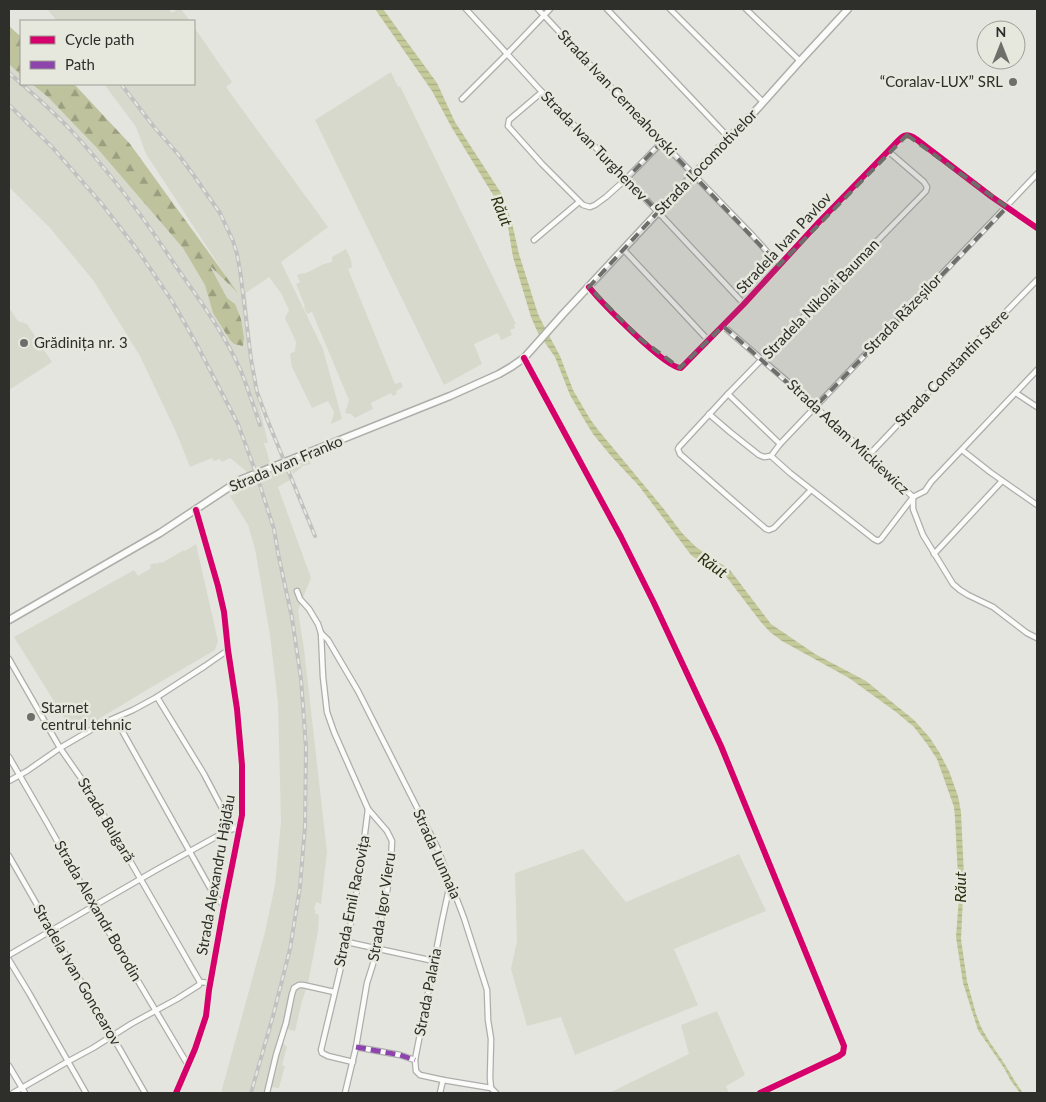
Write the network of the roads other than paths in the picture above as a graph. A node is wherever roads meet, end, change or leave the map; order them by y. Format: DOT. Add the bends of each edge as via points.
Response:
graph roads {
  1 [pos="466,9"];
  2 [pos="538,9"];
  3 [pos="550,9"];
  4 [pos="606,9"];
  5 [pos="670,9"];
  6 [pos="746,9"];
  7 [pos="848,9"];
  8 [pos="544,15"];
  9 [pos="507,54"];
  10 [pos="800,61"];
  11 [pos="542,92"];
  12 [pos="462,99"];
  13 [pos="763,102"];
  14 [pos="729,138"];
  15 [pos="662,142"];
  16 [pos="888,151"];
  17 [pos="694,174"];
  18 [pos="1037,174"];
  19 [pos="626,179"];
  20 [pos="579,202"];
  21 [pos="1006,207"];
  22 [pos="658,212"];
  23 [pos="1037,228"];
  24 [pos="534,240"];
  25 [pos="624,250"];
  26 [pos="779,265"];
  27 [pos="1037,280"];
  28 [pos="589,287"];
  29 [pos="744,304"];
  30 [pos="563,314"];
  31 [pos="723,326"];
  32 [pos="708,340"];
  33 [pos="524,358"];
  34 [pos="762,359"];
  35 [pos="1037,370"];
  36 [pos="1016,393"];
  37 [pos="728,394"];
  38 [pos="815,407"];
  39 [pos="1037,407"];
  40 [pos="710,414"];
  41 [pos="780,444"];
  42 [pos="962,450"];
  43 [pos="771,456"];
  44 [pos="868,456"];
  45 [pos="1002,481"];
  46 [pos="811,490"];
  47 [pos="913,497"];
  48 [pos="1037,505"];
  49 [pos="196,510"];
  50 [pos="934,554"];
  51 [pos="297,591"];
  52 [pos="9,620"];
  53 [pos="321,633"];
  54 [pos="1037,638"];
  55 [pos="228,650"];
  56 [pos="9,659"];
  57 [pos="157,697"];
  58 [pos="115,718"];
  59 [pos="60,748"];
  60 [pos="9,757"];
  61 [pos="19,776"];
  62 [pos="9,781"];
  63 [pos="368,809"];
  64 [pos="239,826"];
  65 [pos="233,829"];
  66 [pos="190,852"];
  67 [pos="9,856"];
  68 [pos="141,879"];
  69 [pos="450,883"];
  70 [pos="224,906"];
  71 [pos="94,907"];
  72 [pos="52,931"];
  73 [pos="347,942"];
  74 [pos="375,948"];
  75 [pos="9,955"];
  76 [pos="9,960"];
  77 [pos="434,961"];
  78 [pos="200,982"];
  79 [pos="210,983"];
  80 [pos="334,992"];
  81 [pos="155,1010"];
  82 [pos="113,1036"];
  83 [pos="356,1047"];
  84 [pos="415,1060"];
  85 [pos="67,1062"];
  86 [pos="352,1062"];
  87 [pos="188,1065"];
  88 [pos="9,1066"];
  89 [pos="443,1080"];
  90 [pos="22,1088"];
  91 [pos="491,1088"];
  92 [pos="13,1093"];
  93 [pos="25,1093"];
  94 [pos="86,1093"];
  95 [pos="145,1093"];
  96 [pos="176,1093"];
  97 [pos="267,1093"];
  98 [pos="345,1093"];
  99 [pos="440,1093"];
  100 [pos="496,1093"];
  101 [pos="760,1093"];
  1 -- 9 [label="street, Strada Ivan Turghenev"];
  2 -- 8 [label="street, Strada Ivan Cerneahovski"];
  3 -- 8 [label="street"];
  4 -- 14 [label="street"];
  5 -- 13 [label="street"];
  6 -- 10 [label="street"];
  7 -- 10 [label="main road, Strada Locomotivelor"];
  8 -- 9 [label="street"];
  8 -- 15 [label="street, Strada Ivan Cerneahovski"];
  9 -- 11 [label="street, Strada Ivan Turghenev"];
  9 -- 12 [label="street"];
  10 -- 13 [label="main road, Strada Locomotivelor"];
  11 -- 19 [label="street, Strada Ivan Turghenev"];
  11 -- 20 [label="street" via="509,120 508,126"];
  13 -- 14 [label="main road, Strada Locomotivelor"];
  14 -- 17 [label="main road, Strada Locomotivelor"];
  15 -- 17 [label="street, Strada Ivan Cerneahovski"];
  15 -- 19 [label="street"];
  16 -- 21 [label="street, Stradela Ivan Pavlov" via="910,135"];
  16 -- 26 [label="street, Stradela Ivan Pavlov"];
  16 -- 34 [label="street, Stradela Nikolai Bauman" via="924,182 926,191"];
  17 -- 22 [label="main road, Strada Locomotivelor"];
  17 -- 26 [label="street, Strada Ivan Cerneahovski"];
  18 -- 21 [label="street, Strada Răzeșilor"];
  19 -- 20 [label="street" via="595,205 586,206"];
  19 -- 22 [label="street, Strada Ivan Turghenev"];
  20 -- 24 [label="street"];
  21 -- 23 [label="street"];
  21 -- 38 [label="street, Strada Răzeșilor"];
  22 -- 25 [label="main road, Strada Locomotivelor"];
  22 -- 29 [label="street, Strada Ivan Turghenev"];
  25 -- 28 [label="main road, Strada Locomotivelor"];
  25 -- 32 [label="street"];
  26 -- 29 [label="street, Stradela Ivan Pavlov"];
  27 -- 44 [label="street, Strada Constantin Stere"];
  28 -- 30 [label="main road, Strada Locomotivelor"];
  28 -- 32 [label="street, Stradela Ivan Pavlov" via="639,338 677,368"];
  29 -- 31 [label="street, Stradela Ivan Pavlov"];
  30 -- 33 [label="main road, Strada Ivan Franko"];
  31 -- 32 [label="street, Stradela Ivan Pavlov"];
  31 -- 34 [label="street, Strada Adam Mickiewicz"];
  33 -- 49 [label="main road, Strada Ivan Franko" via="511,368 450,396 240,480"];
  33 -- 101 [label="street" via="654,603 721,746 844,1046 840,1056"];
  34 -- 37 [label="street, Stradela Nikolai Bauman"];
  34 -- 38 [label="street, Strada Adam Mickiewicz"];
  35 -- 36 [label="street"];
  36 -- 39 [label="street"];
  36 -- 42 [label="street"];
  37 -- 40 [label="street, Stradela Nikolai Bauman"];
  37 -- 41 [label="street"];
  38 -- 41 [label="street, Strada Răzeșilor"];
  38 -- 44 [label="street, Strada Adam Mickiewicz"];
  40 -- 43 [label="street" via="759,455"];
  40 -- 46 [label="street, Stradela Nikolai Bauman" via="679,447 680,454 766,529 774,528"];
  41 -- 43 [label="street, Strada Răzeșilor"];
  42 -- 45 [label="street"];
  42 -- 47 [label="street" via="925,491"];
  43 -- 46 [label="street"];
  44 -- 47 [label="street, Strada Adam Mickiewicz"];
  45 -- 48 [label="street"];
  45 -- 50 [label="street"];
  46 -- 47 [label="street" via="878,541"];
  47 -- 50 [label="street, Strada Adam Mickiewicz" via="915,516"];
  49 -- 52 [label="main road, Strada Ivan Franko"];
  49 -- 55 [label="street, Strada Alexandru Hâjdău" via="224,612"];
  50 -- 54 [label="street, Strada Adam Mickiewicz" via="957,588 993,607"];
  51 -- 53 [label="street, Strada Igor Vieru"];
  53 -- 63 [label="street, Strada Igor Vieru" via="327,712"];
  53 -- 69 [label="street, Strada Lunnaia" via="358,691 384,741 437,847"];
  55 -- 57 [label="street"];
  55 -- 64 [label="street, Strada Alexandru Hâjdău" via="242,764"];
  56 -- 59 [label="street, Strada Bulgară"];
  57 -- 58 [label="street"];
  57 -- 65 [label="street"];
  58 -- 59 [label="street"];
  58 -- 66 [label="street"];
  59 -- 61 [label="street"];
  59 -- 68 [label="street, Strada Bulgară" via="84,781"];
  60 -- 61 [label="street, Strada Alexandr Borodin"];
  61 -- 62 [label="street"];
  61 -- 71 [label="street, Strada Alexandr Borodin"];
  63 -- 73 [label="street, Strada Emil Racovița"];
  63 -- 74 [label="street, Strada Igor Vieru" via="392,842 387,892"];
  64 -- 65 [label="street"];
  64 -- 70 [label="street, Strada Alexandru Hâjdău"];
  65 -- 66 [label="street"];
  66 -- 68 [label="street"];
  66 -- 70 [label="street"];
  67 -- 72 [label="street, Stradela Ivan Goncearov"];
  68 -- 71 [label="street"];
  68 -- 78 [label="street, Strada Bulgară"];
  69 -- 77 [label="street, Strada Palaria"];
  69 -- 91 [label="street, Strada Lunnaia" via="487,990"];
  70 -- 79 [label="street, Strada Alexandru Hâjdău"];
  71 -- 72 [label="street"];
  71 -- 81 [label="street, Strada Alexandr Borodin"];
  72 -- 75 [label="street"];
  72 -- 82 [label="street, Stradela Ivan Goncearov"];
  73 -- 74 [label="street"];
  73 -- 80 [label="street, Strada Emil Racovița"];
  74 -- 77 [label="street"];
  74 -- 83 [label="street, Strada Igor Vieru"];
  76 -- 85 [label="street"];
  77 -- 84 [label="street, Strada Palaria"];
  78 -- 79 [label="street"];
  78 -- 81 [label="street"];
  79 -- 87 [label="street, Strada Alexandru Hâjdău" via="206,1016"];
  80 -- 86 [label="street, Strada Emil Racovița" via="322,1053"];
  80 -- 97 [label="street" via="303,985 294,988"];
  81 -- 82 [label="street"];
  81 -- 87 [label="street, Strada Alexandr Borodin"];
  82 -- 85 [label="street"];
  82 -- 95 [label="street, Stradela Ivan Goncearov"];
  83 -- 84 [label="street"];
  83 -- 86 [label="street, Strada Igor Vieru"];
  84 -- 89 [label="street" via="418,1074"];
  85 -- 90 [label="street"];
  85 -- 94 [label="street"];
  86 -- 98 [label="street, Strada Igor Vieru"];
  87 -- 96 [label="street, Strada Alexandru Hâjdău"];
  88 -- 90 [label="street"];
  89 -- 91 [label="street"];
  89 -- 99 [label="street"];
  90 -- 92 [label="street"];
  90 -- 93 [label="street"];
  91 -- 100 [label="street"];
}
